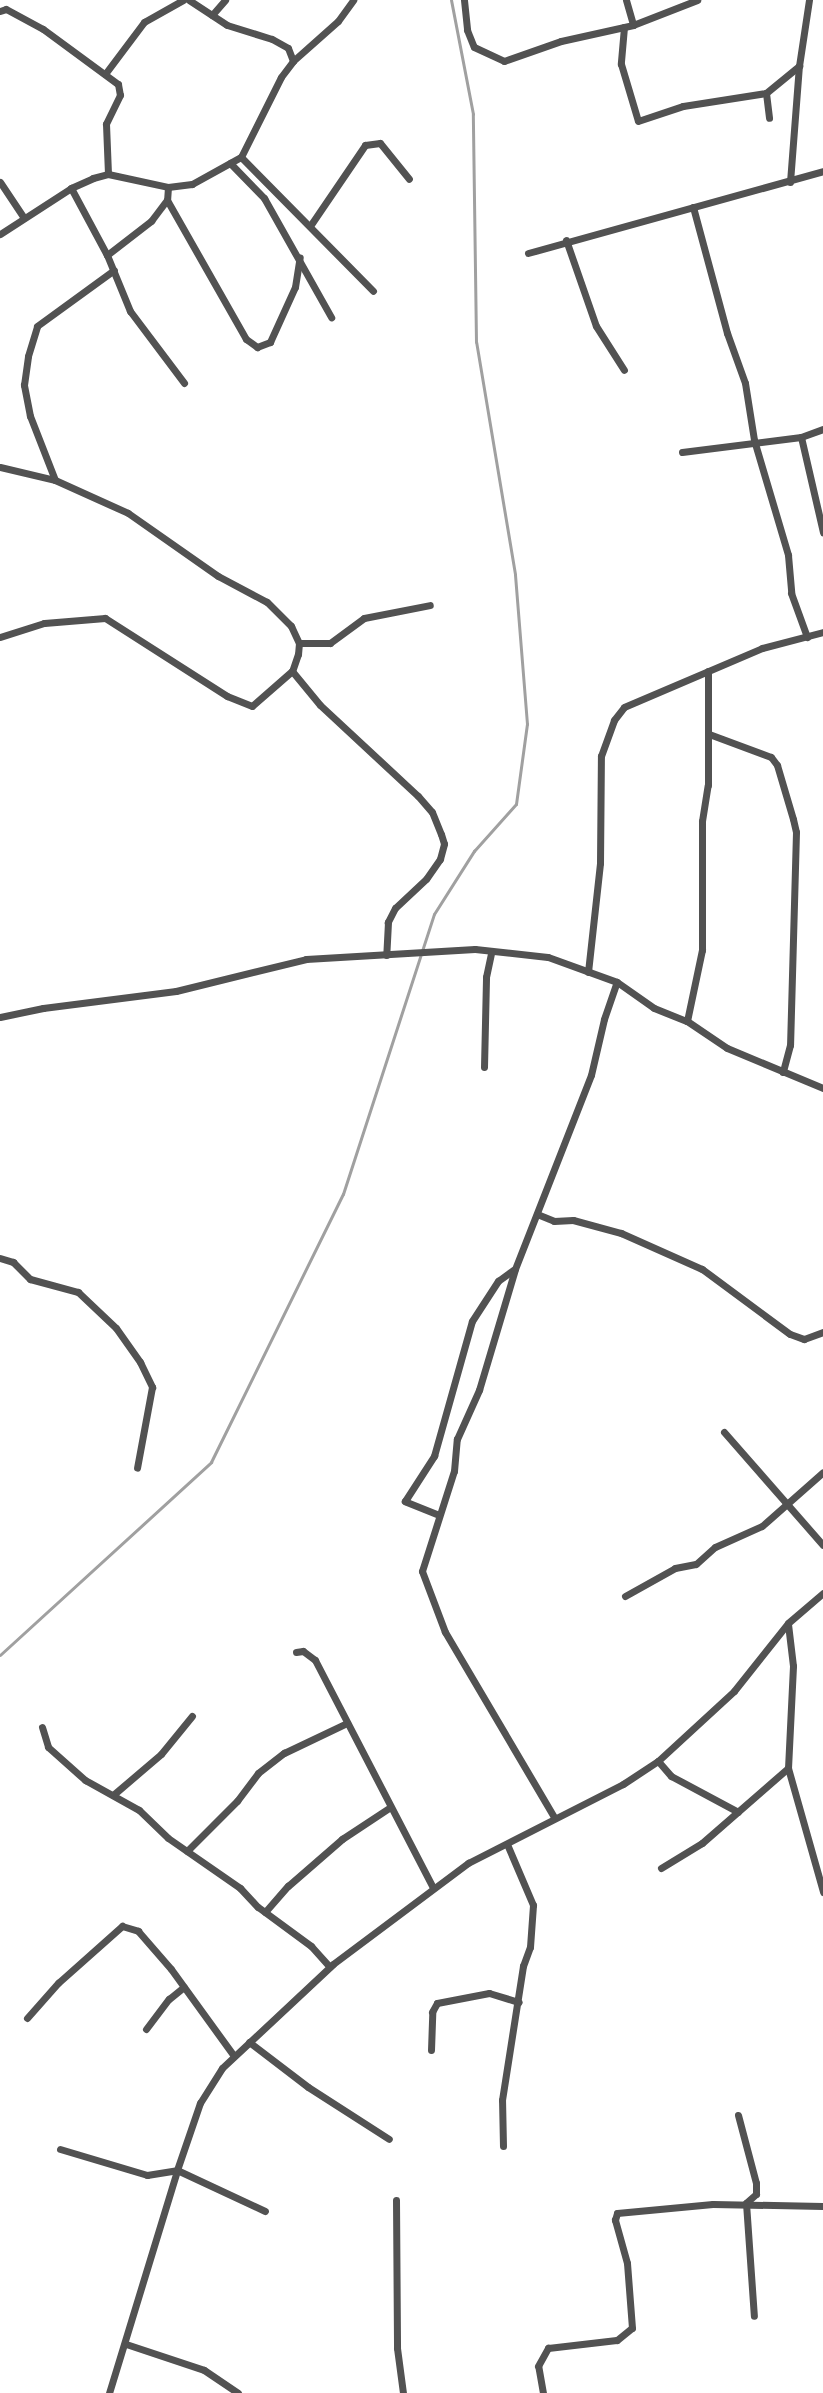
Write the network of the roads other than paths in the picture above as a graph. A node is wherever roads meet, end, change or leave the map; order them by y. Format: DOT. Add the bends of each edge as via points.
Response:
graph roads {
  1 [pos="183,0"];
  2 [pos="189,0"];
  3 [pos="225,0"];
  4 [pos="353,0"];
  5 [pos="464,0"];
  6 [pos="626,0"];
  7 [pos="697,0"];
  8 [pos="809,0"];
  9 [pos="0,11"];
  10 [pos="212,15"];
  11 [pos="629,26"];
  12 [pos="293,61"];
  13 [pos="799,66"];
  14 [pos="105,74"];
  15 [pos="766,93"];
  16 [pos="769,118"];
  17 [pos="241,157"];
  18 [pos="230,163"];
  19 [pos="823,171"];
  20 [pos="108,174"];
  21 [pos="409,179"];
  22 [pos="0,182"];
  23 [pos="790,182"];
  24 [pos="168,187"];
  25 [pos="71,188"];
  26 [pos="167,200"];
  27 [pos="693,207"];
  28 [pos="24,218"];
  29 [pos="310,226"];
  30 [pos="0,234"];
  31 [pos="566,240"];
  32 [pos="528,253"];
  33 [pos="107,255"];
  34 [pos="300,257"];
  35 [pos="114,270"];
  36 [pos="373,291"];
  37 [pos="331,317"];
  38 [pos="624,370"];
  39 [pos="184,383"];
  40 [pos="823,429"];
  41 [pos="801,437"];
  42 [pos="754,440"];
  43 [pos="682,452"];
  44 [pos="0,467"];
  45 [pos="55,480"];
  46 [pos="823,532"];
  47 [pos="430,605"];
  48 [pos="823,632"];
  49 [pos="0,637"];
  50 [pos="807,637"];
  51 [pos="299,643"];
  52 [pos="292,671"];
  53 [pos="708,671"];
  54 [pos="709,734"];
  55 [pos="491,953"];
  56 [pos="386,955"];
  57 [pos="588,972"];
  58 [pos="617,982"];
  59 [pos="0,1017"];
  60 [pos="687,1021"];
  61 [pos="484,1067"];
  62 [pos="783,1072"];
  63 [pos="823,1088"];
  64 [pos="537,1214"];
  65 [pos="0,1258"];
  66 [pos="515,1269"];
  67 [pos="823,1332"];
  68 [pos="724,1432"];
  69 [pos="137,1468"];
  70 [pos="823,1472"];
  71 [pos="788,1502"];
  72 [pos="439,1515"];
  73 [pos="823,1545"];
  74 [pos="823,1593"];
  75 [pos="625,1596"];
  76 [pos="788,1623"];
  77 [pos="296,1652"];
  78 [pos="192,1716"];
  79 [pos="347,1723"];
  80 [pos="42,1727"];
  81 [pos="658,1761"];
  82 [pos="788,1768"];
  83 [pos="113,1795"];
  84 [pos="389,1808"];
  85 [pos="738,1812"];
  86 [pos="554,1817"];
  87 [pos="507,1844"];
  88 [pos="187,1851"];
  89 [pos="661,1868"];
  90 [pos="433,1888"];
  91 [pos="823,1892"];
  92 [pos="265,1912"];
  93 [pos="330,1967"];
  94 [pos="184,1987"];
  95 [pos="519,2002"];
  96 [pos="27,2018"];
  97 [pos="146,2029"];
  98 [pos="249,2042"];
  99 [pos="431,2050"];
  100 [pos="234,2056"];
  101 [pos="738,2115"];
  102 [pos="389,2139"];
  103 [pos="503,2146"];
  104 [pos="60,2149"];
  105 [pos="177,2170"];
  106 [pos="396,2200"];
  107 [pos="746,2203"];
  108 [pos="823,2206"];
  109 [pos="265,2211"];
  110 [pos="754,2316"];
  111 [pos="126,2344"];
  112 [pos="109,2393"];
  113 [pos="238,2393"];
  114 [pos="403,2393"];
  115 [pos="543,2393"];
  1 -- 14 [label="street" via="144,22"];
  2 -- 10 [label="street"];
  3 -- 10 [label="street"];
  4 -- 12 [label="street" via="338,21"];
  5 -- 11 [label="street" via="474,47 504,61"];
  6 -- 11 [label="street"];
  7 -- 11 [label="street"];
  8 -- 13 [label="street"];
  9 -- 14 [label="street" via="6,9 43,29"];
  10 -- 12 [label="street" via="288,48"];
  11 -- 15 [label="street" via="621,64 638,121 683,106"];
  12 -- 17 [label="street"];
  13 -- 15 [label="street"];
  13 -- 23 [label="street"];
  14 -- 20 [label="street" via="118,84 120,95 106,124"];
  15 -- 16 [label="street"];
  17 -- 18 [label="street"];
  17 -- 29 [label="street"];
  18 -- 24 [label="street" via="192,184"];
  18 -- 34 [label="street" via="264,198"];
  19 -- 23 [label="street"];
  20 -- 24 [label="street"];
  20 -- 25 [label="street"];
  21 -- 29 [label="street" via="380,143 365,145"];
  22 -- 28 [label="street"];
  23 -- 27 [label="street"];
  24 -- 26 [label="street"];
  25 -- 28 [label="street"];
  25 -- 33 [label="street"];
  26 -- 33 [label="street" via="151,221"];
  26 -- 34 [label="street" via="246,339 257,347 270,342 295,287"];
  27 -- 31 [label="street"];
  27 -- 42 [label="street" via="745,383"];
  28 -- 30 [label="street"];
  29 -- 36 [label="street"];
  31 -- 32 [label="street"];
  31 -- 38 [label="street" via="596,326"];
  33 -- 35 [label="street"];
  34 -- 37 [label="street"];
  35 -- 39 [label="street" via="130,311"];
  35 -- 45 [label="street" via="37,326 28,356 24,385 30,416"];
  40 -- 41 [label="street"];
  41 -- 42 [label="street"];
  41 -- 46 [label="street"];
  42 -- 43 [label="street"];
  42 -- 50 [label="street" via="788,555 791,593"];
  44 -- 45 [label="street"];
  45 -- 51 [label="street" via="128,513 218,576 267,602 291,626"];
  47 -- 51 [label="street" via="364,618 330,643"];
  48 -- 50 [label="street"];
  49 -- 52 [label="street" via="44,623 105,618 227,696 252,706"];
  50 -- 53 [label="street" via="762,648"];
  51 -- 52 [label="street"];
  52 -- 56 [label="street" via="320,705 418,796 441,834 440,859 388,922"];
  53 -- 54 [label="street"];
  53 -- 57 [label="street" via="624,707 605,737 599,780 600,863"];
  54 -- 60 [label="street" via="702,821 702,950"];
  54 -- 62 [label="street" via="771,757 796,832 790,1045"];
  55 -- 56 [label="street" via="456,948"];
  55 -- 57 [label="street" via="548,957"];
  55 -- 61 [label="street"];
  56 -- 59 [label="street" via="306,959 176,991"];
  57 -- 58 [label="street"];
  58 -- 60 [label="street" via="654,1008"];
  58 -- 64 [label="street" via="591,1075"];
  60 -- 62 [label="street" via="727,1048"];
  62 -- 63 [label="street"];
  64 -- 66 [label="street"];
  64 -- 67 [label="street" via="621,1233 702,1269 790,1334 804,1339"];
  65 -- 69 [label="street" via="13,1262 30,1279 78,1292 116,1328 140,1362 152,1387"];
  66 -- 72 [label="street" via="479,1390 457,1439 454,1471"];
  66 -- 72 [label="street" via="498,1281 472,1321 434,1456 405,1501"];
  68 -- 71 [label="street"];
  70 -- 71 [label="street"];
  71 -- 73 [label="street"];
  71 -- 75 [label="street" via="762,1526"];
  72 -- 86 [label="street" via="422,1571 440,1623"];
  74 -- 76 [label="street"];
  76 -- 81 [label="street" via="734,1691"];
  76 -- 82 [label="street" via="793,1666"];
  77 -- 79 [label="street" via="315,1660"];
  78 -- 83 [label="street" via="161,1754"];
  79 -- 84 [label="street"];
  79 -- 88 [label="street" via="284,1753 258,1773"];
  80 -- 83 [label="street" via="48,1747 85,1780"];
  81 -- 85 [label="street" via="671,1776"];
  81 -- 86 [label="street"];
  82 -- 85 [label="street"];
  82 -- 91 [label="street"];
  83 -- 88 [label="street"];
  84 -- 90 [label="street"];
  84 -- 92 [label="street" via="342,1839"];
  85 -- 89 [label="street"];
  86 -- 87 [label="street"];
  87 -- 90 [label="street"];
  87 -- 95 [label="street" via="533,1905"];
  88 -- 92 [label="street"];
  90 -- 93 [label="street"];
  92 -- 93 [label="street"];
  93 -- 98 [label="street"];
  94 -- 96 [label="street" via="138,1931 122,1926"];
  94 -- 97 [label="street"];
  94 -- 100 [label="street"];
  95 -- 99 [label="street" via="489,1993 437,2003"];
  95 -- 103 [label="street" via="502,2100"];
  98 -- 100 [label="street"];
  98 -- 102 [label="street"];
  100 -- 105 [label="street" via="200,2103"];
  101 -- 107 [label="street" via="756,2183 756,2194"];
  104 -- 105 [label="street" via="147,2175"];
  105 -- 109 [label="street"];
  105 -- 111 [label="street"];
  106 -- 114 [label="street" via="397,2348"];
  107 -- 108 [label="street"];
  107 -- 110 [label="street"];
  107 -- 115 [label="street" via="617,2213 632,2328 617,2340 548,2348 538,2366"];
  111 -- 112 [label="street"];
  111 -- 113 [label="street" via="204,2370"];
}
